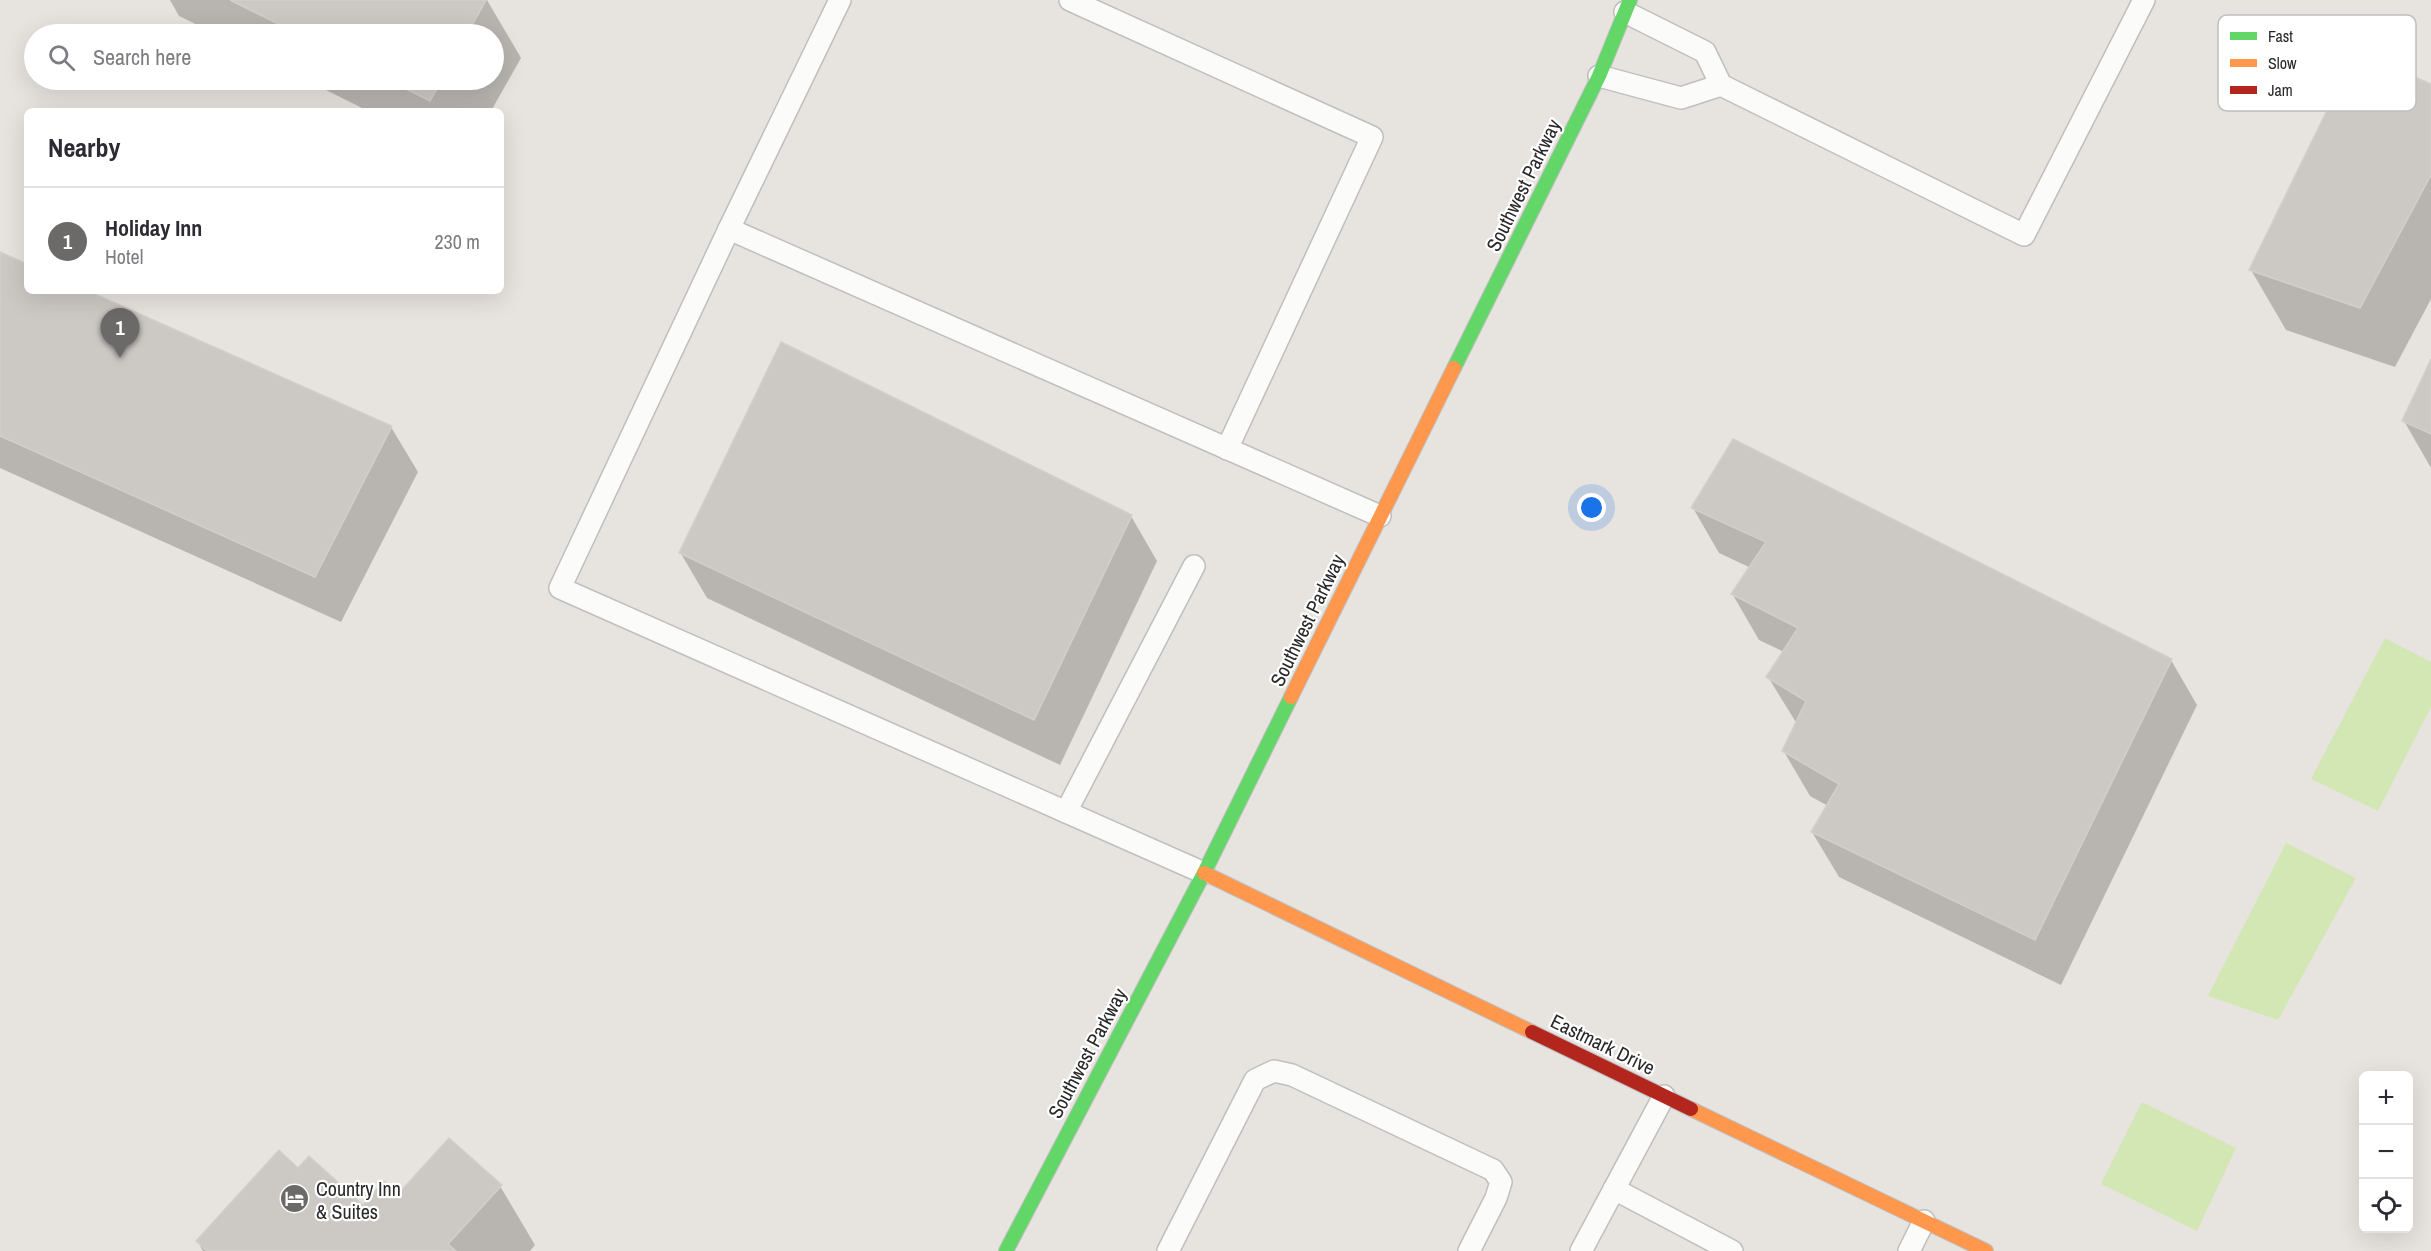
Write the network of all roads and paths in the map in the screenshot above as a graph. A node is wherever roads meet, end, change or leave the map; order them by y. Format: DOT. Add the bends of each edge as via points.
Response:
graph roads {
  1 [pos="840,0"];
  2 [pos="1070,0"];
  3 [pos="2144,0"];
  4 [pos="1627,6"];
  5 [pos="1599,76"];
  6 [pos="1721,85"];
  7 [pos="729,228"];
  8 [pos="1227,449"];
  9 [pos="1380,516"];
  10 [pos="1194,566"];
  11 [pos="1066,812"];
  12 [pos="1204,873"];
  13 [pos="1664,1096"];
  14 [pos="1614,1189"];
  15 [pos="1924,1221"];
  16 [pos="1006,1251"];
  17 [pos="1168,1251"];
  18 [pos="1469,1251"];
  19 [pos="1581,1251"];
  20 [pos="1732,1251"];
  21 [pos="1909,1251"];
  22 [pos="1986,1251"];
  1 -- 7 [label="lane"];
  2 -- 8 [label="lane" via="1372,137"];
  3 -- 6 [label="lane" via="2024,235"];
  4 -- 5 [label="main road, Southwest Parkway"];
  4 -- 6 [label="lane" via="1705,52"];
  5 -- 6 [label="lane" via="1681,98"];
  5 -- 9 [label="main road, Southwest Parkway"];
  7 -- 8 [label="lane"];
  7 -- 11 [label="lane" via="560,588"];
  8 -- 9 [label="lane"];
  9 -- 12 [label="main road, Southwest Parkway"];
  10 -- 11 [label="lane"];
  11 -- 12 [label="lane"];
  12 -- 13 [label="main road, Eastmark Drive"];
  12 -- 16 [label="main road, Southwest Parkway"];
  13 -- 14 [label="lane"];
  13 -- 15 [label="main road, Eastmark Drive"];
  14 -- 19 [label="lane"];
  14 -- 20 [label="lane"];
  15 -- 21 [label="lane"];
  15 -- 22 [label="main road, Eastmark Drive"];
  17 -- 18 [label="lane" via="1255,1080 1274,1071 1292,1075 1493,1170 1501,1182"];
}
